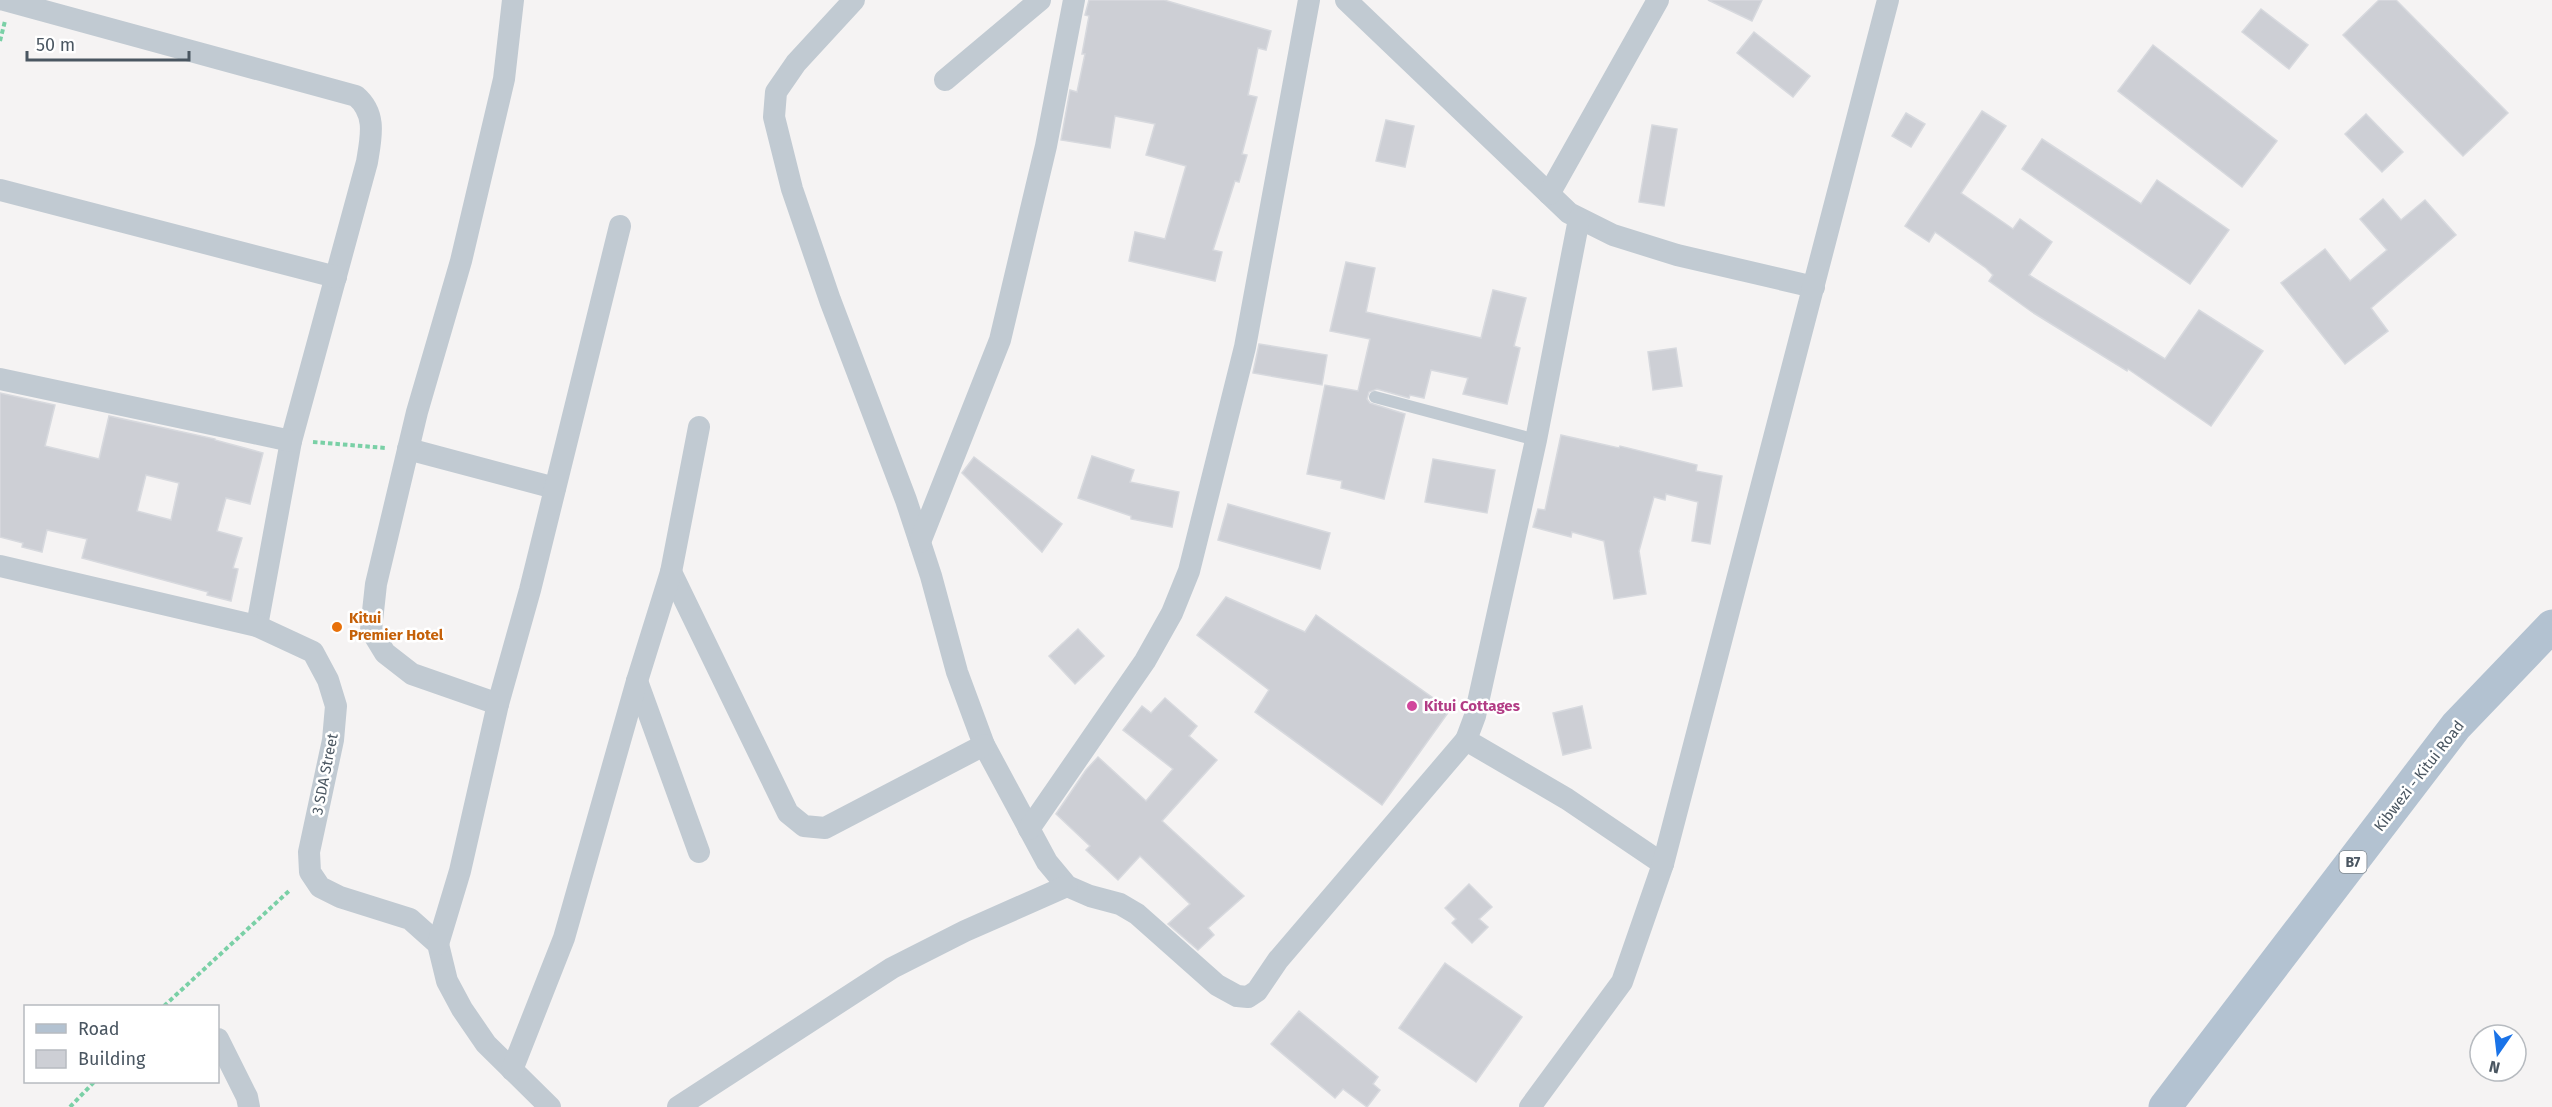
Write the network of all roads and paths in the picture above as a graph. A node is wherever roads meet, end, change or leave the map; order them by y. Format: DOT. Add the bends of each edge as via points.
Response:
graph roads {
  1 [pos="4,0"];
  2 [pos="513,0"];
  3 [pos="854,0"];
  4 [pos="1040,0"];
  5 [pos="1074,0"];
  6 [pos="1309,0"];
  7 [pos="1346,0"];
  8 [pos="1658,0"];
  9 [pos="1888,0"];
  10 [pos="945,80"];
  11 [pos="0,190"];
  12 [pos="1548,194"];
  13 [pos="1579,219"];
  14 [pos="620,226"];
  15 [pos="336,277"];
  16 [pos="1814,287"];
  17 [pos="0,379"];
  18 [pos="1375,397"];
  19 [pos="699,428"];
  20 [pos="1536,440"];
  21 [pos="291,441"];
  22 [pos="408,449"];
  23 [pos="555,488"];
  24 [pos="920,542"];
  25 [pos="0,566"];
  26 [pos="671,573"];
  27 [pos="257,626"];
  28 [pos="2552,626"];
  29 [pos="637,681"];
  30 [pos="498,704"];
  31 [pos="1466,740"];
  32 [pos="984,744"];
  33 [pos="1029,829"];
  34 [pos="699,852"];
  35 [pos="1663,864"];
  36 [pos="1067,886"];
  37 [pos="289,891"];
  38 [pos="438,944"];
  39 [pos="165,1005"];
  40 [pos="219,1042"];
  41 [pos="512,1070"];
  42 [pos="93,1083"];
  43 [pos="70,1107"];
  44 [pos="249,1107"];
  45 [pos="550,1107"];
  46 [pos="678,1107"];
  47 [pos="1530,1107"];
  48 [pos="2166,1107"];
  1 -- 15 [label="street" via="356,96 371,116 372,132"];
  2 -- 22 [label="street" via="504,79 461,261"];
  3 -- 24 [label="street" via="796,63 776,92 774,117 792,189 830,300"];
  4 -- 10 [label="street"];
  5 -- 24 [label="street" via="1046,146 1000,340"];
  6 -- 33 [label="street" via="1245,347 1189,572 1146,661"];
  7 -- 12 [label="street"];
  8 -- 12 [label="street"];
  9 -- 16 [label="street"];
  11 -- 15 [label="street"];
  12 -- 13 [label="street"];
  13 -- 16 [label="street" via="1677,255"];
  13 -- 20 [label="street"];
  14 -- 23 [label="street"];
  15 -- 21 [label="street"];
  16 -- 35 [label="street"];
  17 -- 21 [label="street"];
  18 -- 20 [label="lane"];
  19 -- 26 [label="street"];
  20 -- 31 [label="street" via="1475,716"];
  21 -- 22 [label="path"];
  21 -- 27 [label="street"];
  22 -- 23 [label="street"];
  22 -- 30 [label="street" via="376,584 371,630 385,653 412,674"];
  23 -- 30 [label="street"];
  24 -- 32 [label="street" via="957,672"];
  25 -- 27 [label="street, 3 SDA Street"];
  26 -- 29 [label="street"];
  26 -- 32 [label="street" via="788,813 804,826 825,828"];
  27 -- 38 [label="street, 3 SDA Street" via="313,652 336,706 331,751 309,852 310,872 320,887 410,919"];
  28 -- 48 [label="main road, Kibwezi - Kitui Road / B7" via="2457,726"];
  29 -- 34 [label="street"];
  29 -- 41 [label="street" via="564,938"];
  30 -- 38 [label="street" via="460,871"];
  31 -- 35 [label="street" via="1567,799"];
  31 -- 36 [label="street" via="1248,997 1237,996 1217,985 1137,914"];
  32 -- 33 [label="street"];
  33 -- 36 [label="street" via="1047,862"];
  35 -- 47 [label="street" via="1622,982"];
  36 -- 46 [label="street" via="892,968"];
  37 -- 39 [label="path"];
  38 -- 41 [label="street" via="447,981 462,1009 486,1044"];
  40 -- 44 [label="street"];
  41 -- 45 [label="street"];
  42 -- 43 [label="path"];
}
